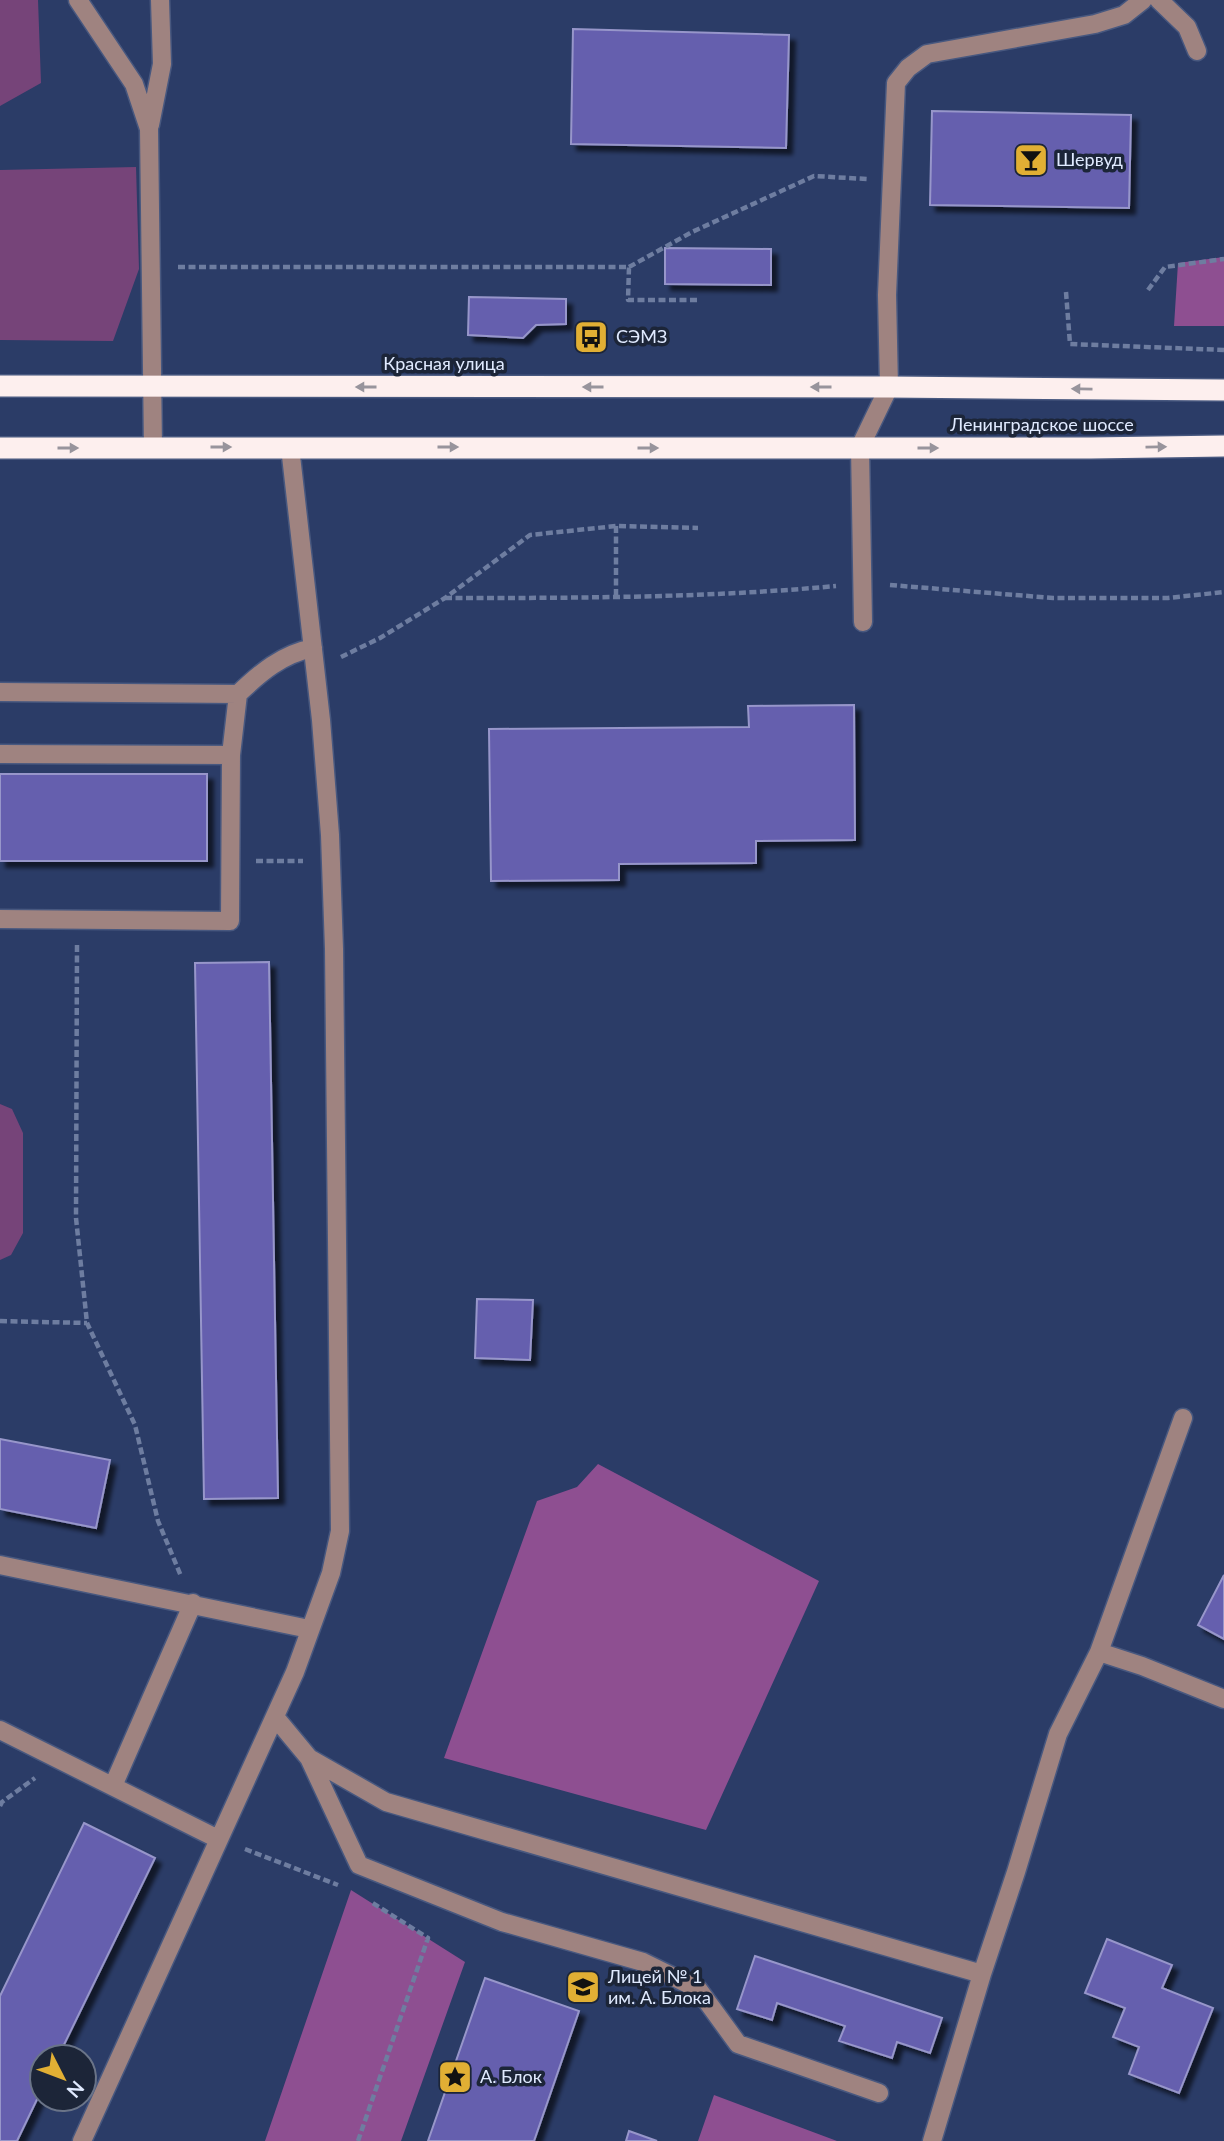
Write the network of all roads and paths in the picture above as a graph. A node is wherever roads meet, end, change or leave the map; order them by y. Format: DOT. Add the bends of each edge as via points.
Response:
graph roads {
  1 [pos="78,0"];
  2 [pos="160,0"];
  3 [pos="1143,0"];
  4 [pos="1159,0"];
  5 [pos="1197,51"];
  6 [pos="149,129"];
  7 [pos="892,181"];
  8 [pos="1224,259"];
  9 [pos="149,267"];
  10 [pos="629,267"];
  11 [pos="1148,290"];
  12 [pos="1066,292"];
  13 [pos="700,300"];
  14 [pos="1224,349"];
  15 [pos="0,386"];
  16 [pos="151,387"];
  17 [pos="889,387"];
  18 [pos="1224,390"];
  19 [pos="1224,446"];
  20 [pos="290,447"];
  21 [pos="860,447"];
  22 [pos="0,448"];
  23 [pos="153,448"];
  24 [pos="616,526"];
  25 [pos="698,527"];
  26 [pos="862,583"];
  27 [pos="1224,592"];
  28 [pos="445,598"];
  29 [pos="616,598"];
  30 [pos="863,622"];
  31 [pos="313,648"];
  32 [pos="315,670"];
  33 [pos="0,692"];
  34 [pos="238,694"];
  35 [pos="0,754"];
  36 [pos="231,755"];
  37 [pos="331,860"];
  38 [pos="230,861"];
  39 [pos="0,919"];
  40 [pos="77,920"];
  41 [pos="0,1321"];
  42 [pos="87,1323"];
  43 [pos="1183,1418"];
  44 [pos="0,1565"];
  45 [pos="192,1604"];
  46 [pos="309,1629"];
  47 [pos="1099,1652"];
  48 [pos="1224,1699"];
  49 [pos="275,1717"];
  50 [pos="0,1730"];
  51 [pos="309,1758"];
  52 [pos="69,1764"];
  53 [pos="113,1786"];
  54 [pos="0,1806"];
  55 [pos="218,1839"];
  56 [pos="339,1885"];
  57 [pos="362,1897"];
  58 [pos="982,1974"];
  59 [pos="879,2093"];
  60 [pos="82,2141"];
  61 [pos="358,2141"];
  62 [pos="932,2141"];
  1 -- 6 [label="street" via="134,84"];
  2 -- 6 [label="street" via="162,64"];
  3 -- 7 [label="street" via="1124,15 1095,24 927,54 896,83"];
  4 -- 5 [label="street" via="1187,27"];
  6 -- 9 [label="street"];
  7 -- 10 [label="path" via="814,176 692,232"];
  7 -- 17 [label="street"];
  8 -- 11 [label="path" via="1166,267"];
  9 -- 10 [label="path"];
  9 -- 16 [label="street"];
  10 -- 13 [label="path" via="628,300"];
  12 -- 14 [label="path" via="1070,344"];
  15 -- 16 [label="highway, Красная улица"];
  17 -- 16 [label="highway, Красная улица, one-way"];
  16 -- 23 [label="street"];
  18 -- 17 [label="highway, Ленинградское шоссе, one-way"];
  17 -- 21 [label="street"];
  21 -- 19 [label="highway, Ленинградское шоссе, one-way"];
  20 -- 21 [label="highway, one-way"];
  23 -- 20 [label="highway, one-way"];
  20 -- 31 [label="street"];
  21 -- 26 [label="street"];
  22 -- 23 [label="highway, one-way"];
  24 -- 25 [label="path"];
  24 -- 28 [label="path" via="530,535"];
  24 -- 29 [label="path"];
  26 -- 27 [label="path" via="1053,598 1168,598"];
  26 -- 29 [label="path"];
  26 -- 30 [label="street"];
  28 -- 29 [label="path"];
  28 -- 32 [label="path"];
  31 -- 32 [label="street"];
  31 -- 34 [label="street" via="274,663"];
  32 -- 37 [label="street"];
  33 -- 34 [label="street"];
  34 -- 36 [label="street"];
  35 -- 36 [label="street"];
  36 -- 38 [label="street"];
  37 -- 38 [label="path"];
  37 -- 46 [label="street" via="340,1531 331,1573"];
  38 -- 40 [label="street" via="230,921"];
  39 -- 40 [label="street"];
  40 -- 42 [label="path" via="76,1218"];
  41 -- 42 [label="path"];
  42 -- 45 [label="path" via="135,1424 158,1521"];
  43 -- 47 [label="street"];
  44 -- 45 [label="street"];
  45 -- 46 [label="street"];
  45 -- 53 [label="street"];
  46 -- 49 [label="street"];
  47 -- 48 [label="street"];
  47 -- 58 [label="street" via="1058,1734"];
  49 -- 51 [label="street"];
  49 -- 55 [label="street"];
  50 -- 52 [label="street"];
  51 -- 58 [label="street" via="386,1802"];
  51 -- 59 [label="street" via="359,1864 502,1922 643,1962 698,1989 738,2044"];
  52 -- 53 [label="street"];
  52 -- 54 [label="path" via="34,1779"];
  53 -- 55 [label="street"];
  55 -- 56 [label="path"];
  55 -- 60 [label="street"];
  57 -- 61 [label="path" via="428,1938"];
  58 -- 62 [label="street"];
}
